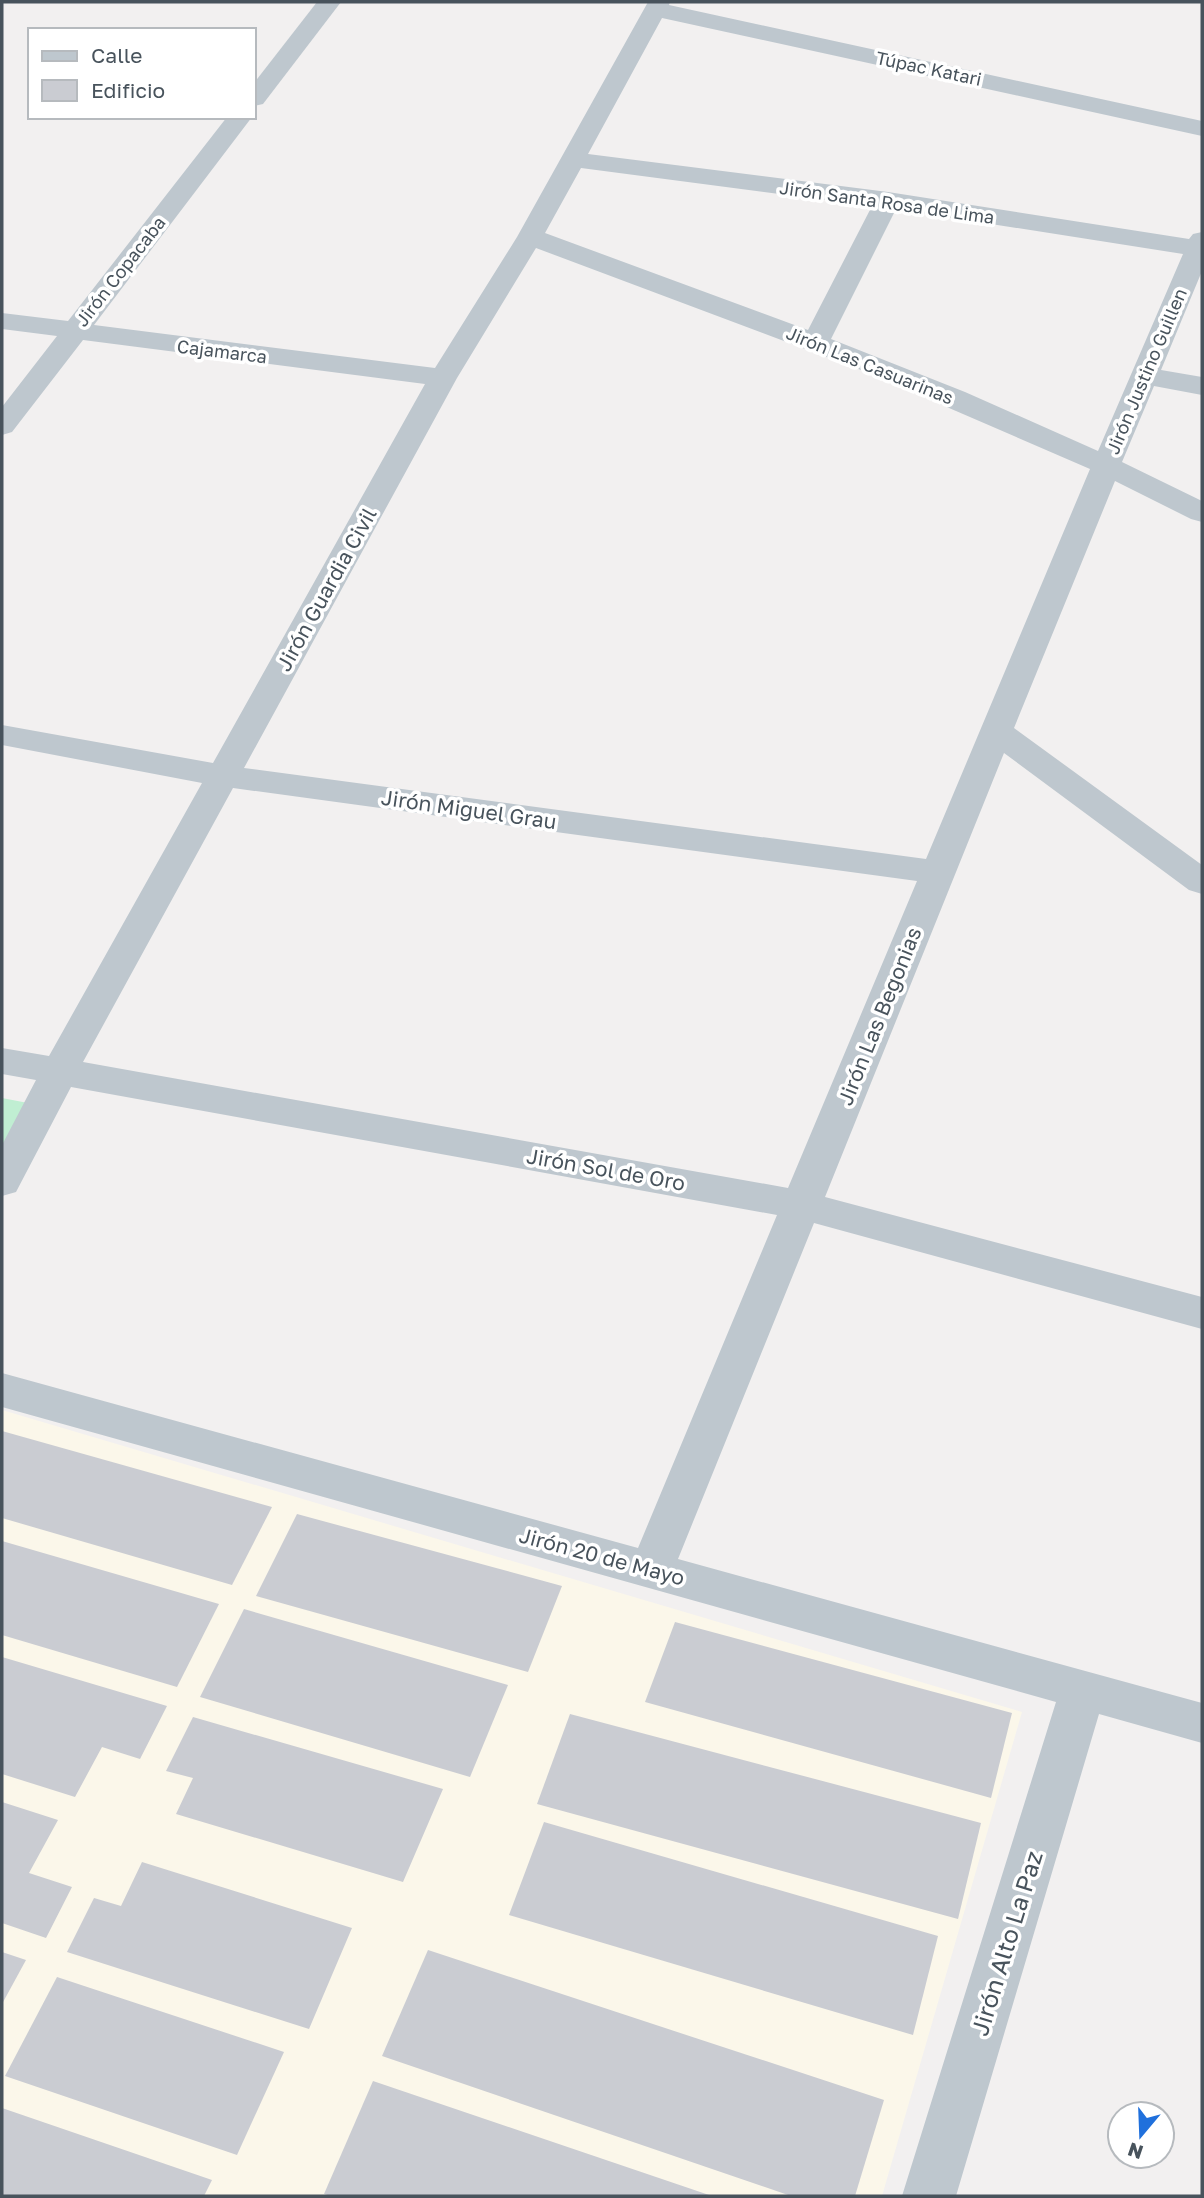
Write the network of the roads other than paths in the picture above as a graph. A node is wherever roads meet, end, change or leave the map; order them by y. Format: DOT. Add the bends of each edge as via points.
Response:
graph roads {
  1 [pos="330,2"];
  2 [pos="657,5"];
  3 [pos="256,96"];
  4 [pos="238,119"];
  5 [pos="1202,128"];
  6 [pos="571,159"];
  7 [pos="888,200"];
  8 [pos="530,237"];
  9 [pos="1201,246"];
  10 [pos="2,321"];
  11 [pos="74,332"];
  12 [pos="816,341"];
  13 [pos="1144,375"];
  14 [pos="443,378"];
  15 [pos="1202,386"];
  16 [pos="2,426"];
  17 [pos="1107,463"];
  18 [pos="1202,513"];
  19 [pos="996,731"];
  20 [pos="2,735"];
  21 [pos="223,776"];
  22 [pos="938,873"];
  23 [pos="1202,882"];
  24 [pos="2,1061"];
  25 [pos="60,1070"];
  26 [pos="2,1182"];
  27 [pos="801,1205"];
  28 [pos="1202,1313"];
  29 [pos="2,1390"];
  30 [pos="651,1570"];
  31 [pos="1083,1689"];
  32 [pos="1202,1723"];
  33 [pos="929,2196"];
  1 -- 3 [label="street"];
  2 -- 5 [label="street, Túpac Katari"];
  2 -- 6 [label="street, Jirón Guardia Civil"];
  4 -- 11 [label="street, Jirón Copacaba"];
  6 -- 7 [label="street, Jirón Santa Rosa de Lima"];
  6 -- 8 [label="street, Jirón Guardia Civil"];
  7 -- 9 [label="street, Jirón Santa Rosa de Lima"];
  7 -- 12 [label="street"];
  8 -- 12 [label="street, Jirón Las Casuarinas"];
  8 -- 14 [label="street, Jirón Guardia Civil"];
  9 -- 13 [label="street, Jirón Justino Guillen"];
  10 -- 11 [label="street, Cajamarca"];
  11 -- 14 [label="street, Cajamarca"];
  11 -- 16 [label="street, Jirón Copacaba"];
  12 -- 17 [label="street, Jirón Las Casuarinas"];
  13 -- 15 [label="street"];
  13 -- 17 [label="street, Jirón Justino Guillen"];
  14 -- 21 [label="street, Jirón Guardia Civil"];
  17 -- 18 [label="street, Jirón Las Casuarinas"];
  17 -- 19 [label="street, Jirón Las Begonias"];
  19 -- 22 [label="street, Jirón Las Begonias"];
  19 -- 23 [label="street"];
  20 -- 21 [label="street, Jirón Miguel Grau"];
  21 -- 22 [label="street, Jirón Miguel Grau"];
  21 -- 25 [label="street, Jirón Guardia Civil"];
  22 -- 27 [label="street, Jirón Las Begonias"];
  24 -- 25 [label="street, Jirón Sol de Oro"];
  25 -- 26 [label="street, Jirón Guardia Civil"];
  25 -- 27 [label="street, Jirón Sol de Oro"];
  27 -- 28 [label="street, Jirón Sol de Oro"];
  27 -- 30 [label="street, Jirón Las Begonias"];
  29 -- 30 [label="street, Jirón 20 de Mayo"];
  30 -- 31 [label="street, Jirón 20 de Mayo"];
  31 -- 32 [label="street, Jirón 20 de Mayo"];
  31 -- 33 [label="street, Jirón Alto La Paz"];
}
